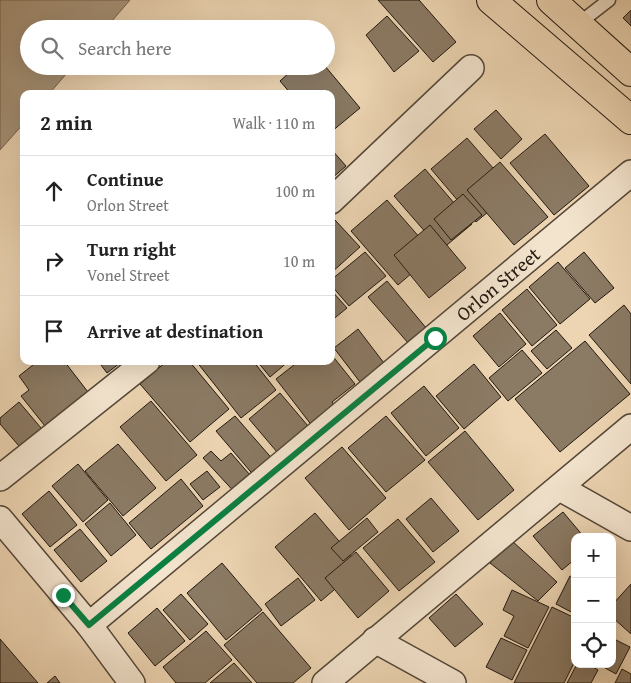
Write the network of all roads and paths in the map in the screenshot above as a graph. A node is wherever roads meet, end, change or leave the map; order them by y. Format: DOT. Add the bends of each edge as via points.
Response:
graph roads {
  1 [pos="491,0"];
  2 [pos="550,0"];
  3 [pos="609,0"];
  4 [pos="578,24"];
  5 [pos="547,49"];
  6 [pos="471,68"];
  7 [pos="631,72"];
  8 [pos="631,120"];
  9 [pos="631,173"];
  10 [pos="335,196"];
  11 [pos="142,365"];
  12 [pos="631,427"];
  13 [pos="0,478"];
  14 [pos="560,488"];
  15 [pos="0,519"];
  16 [pos="631,528"];
  17 [pos="89,625"];
  18 [pos="376,640"];
  19 [pos="132,683"];
  20 [pos="325,683"];
  21 [pos="452,683"];
  1 -- 5 [label="main road"];
  2 -- 4 [label="main road"];
  3 -- 4 [label="lane"];
  4 -- 5 [label="main road"];
  4 -- 7 [label="main road"];
  5 -- 8 [label="main road"];
  6 -- 10 [label="street"];
  9 -- 17 [label="street, Orlon Street"];
  11 -- 13 [label="street"];
  12 -- 14 [label="street"];
  14 -- 16 [label="street"];
  14 -- 18 [label="street"];
  15 -- 17 [label="street"];
  17 -- 19 [label="street"];
  18 -- 20 [label="street"];
  18 -- 21 [label="street"];
}
